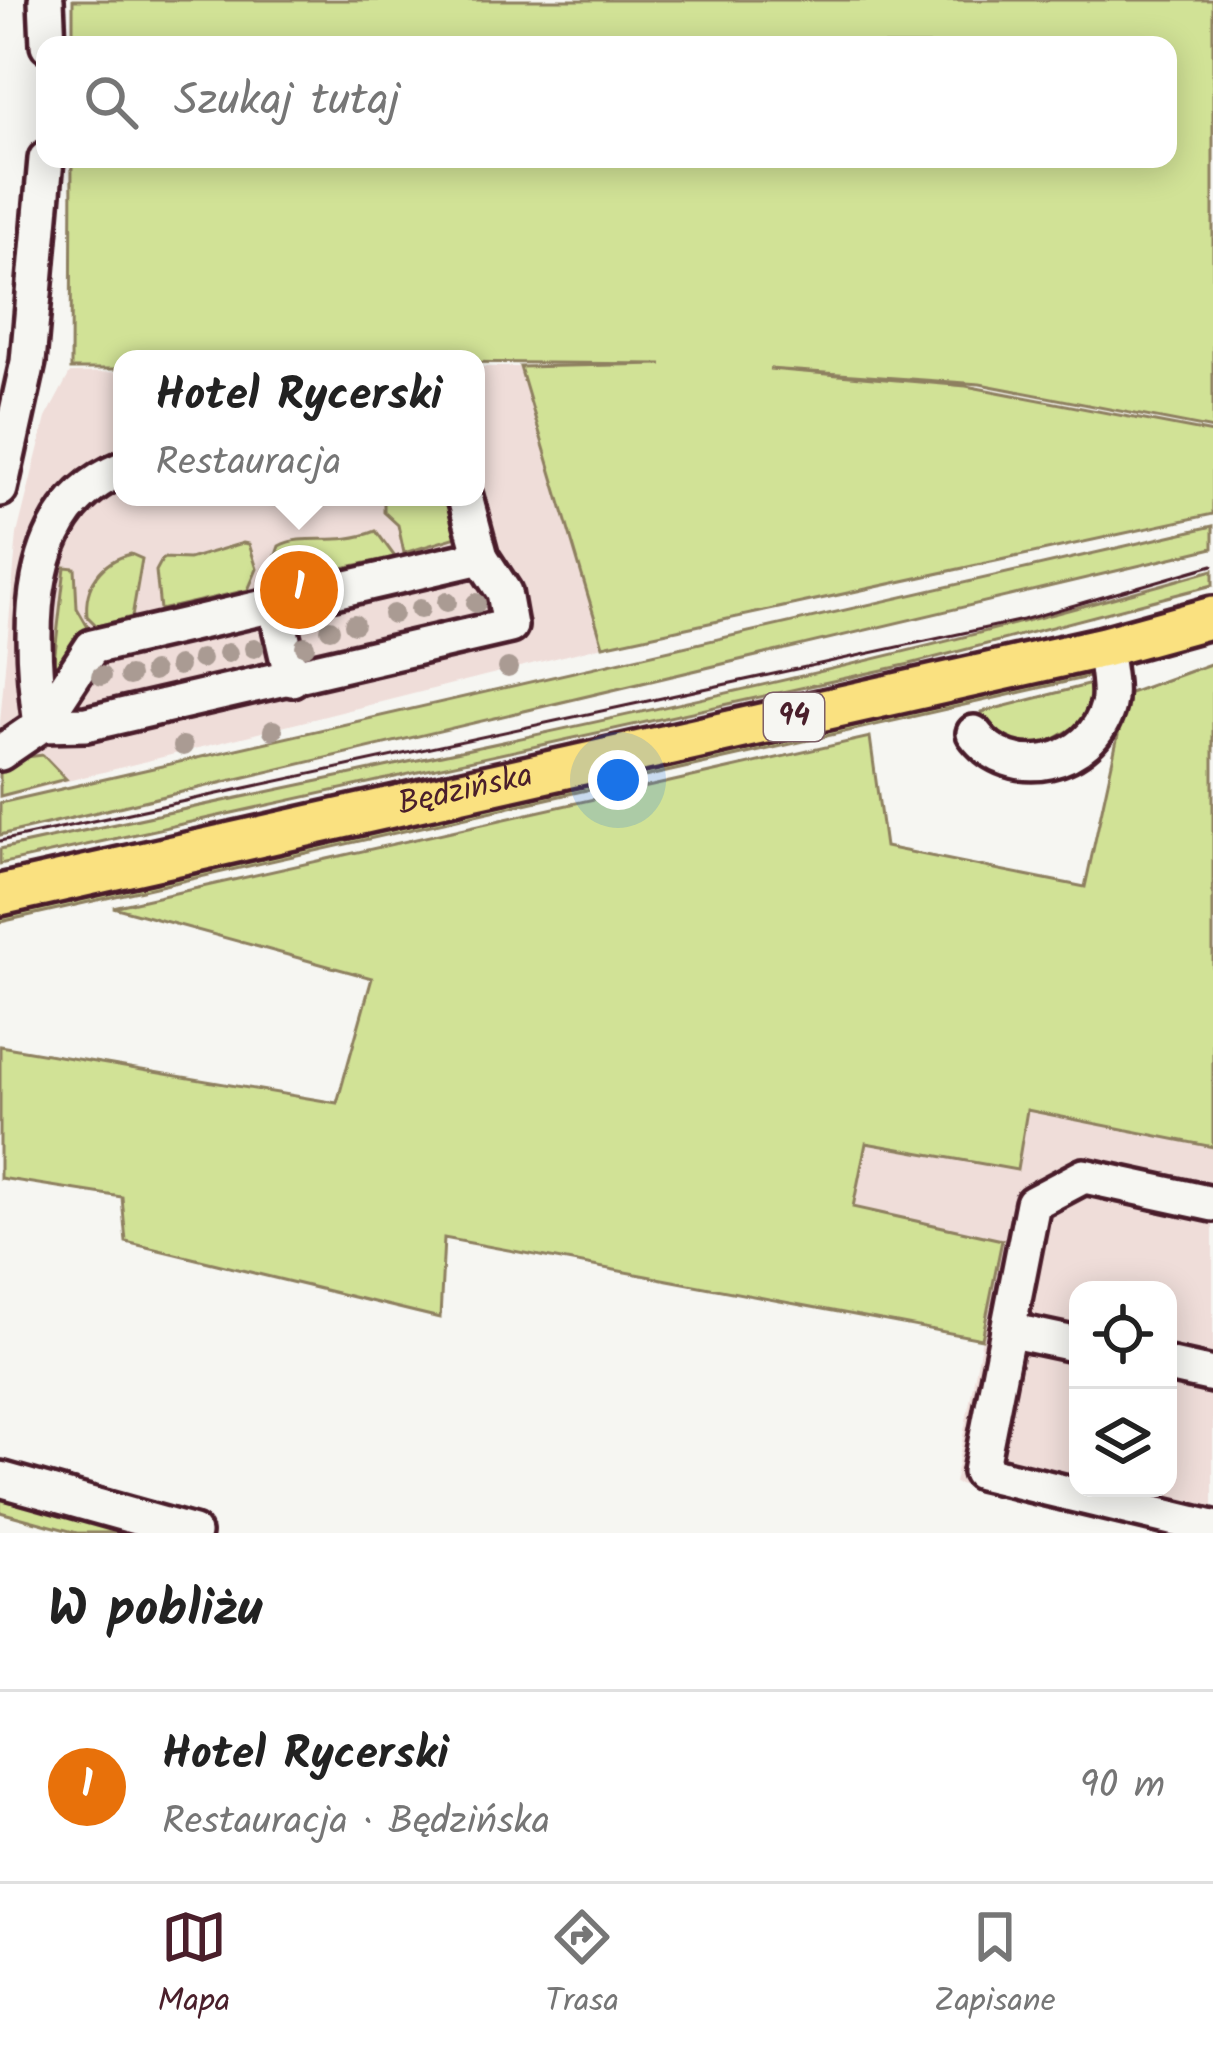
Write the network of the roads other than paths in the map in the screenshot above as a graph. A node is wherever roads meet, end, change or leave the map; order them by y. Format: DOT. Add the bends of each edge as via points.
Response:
graph roads {
  1 [pos="46,0"];
  2 [pos="48,36"];
  3 [pos="45,168"];
  4 [pos="113,473"];
  5 [pos="0,489"];
  6 [pos="467,506"];
  7 [pos="481,557"];
  8 [pos="275,605"];
  9 [pos="1213,617"];
  10 [pos="1104,647"];
  11 [pos="292,679"];
  12 [pos="41,725"];
  13 [pos="974,733"];
  14 [pos="0,753"];
  15 [pos="0,895"];
  16 [pos="1213,1204"];
  17 [pos="1008,1330"];
  18 [pos="1069,1343"];
  19 [pos="1177,1367"];
  20 [pos="1213,1375"];
  21 [pos="0,1479"];
  22 [pos="1213,1528"];
  23 [pos="193,1533"];
  1 -- 2 [label="street"];
  3 -- 5 [label="street" via="28,362"];
  4 -- 12 [label="street" via="58,516 42,565 34,613"];
  6 -- 7 [label="street"];
  7 -- 8 [label="street"];
  7 -- 11 [label="street" via="504,592 510,626"];
  8 -- 11 [label="street"];
  8 -- 12 [label="street" via="92,647"];
  9 -- 10 [label="main road, Będzińska / 94"];
  10 -- 13 [label="street" via="1109,703 1096,733 1076,751 1008,763"];
  10 -- 15 [label="main road, Będzińska / 94"];
  11 -- 12 [label="street" via="86,724"];
  12 -- 14 [label="street"];
  16 -- 17 [label="street" via="1084,1176 1033,1203"];
  17 -- 18 [label="street"];
  17 -- 22 [label="street" via="980,1472"];
  19 -- 20 [label="street"];
  21 -- 23 [label="street"];
}
